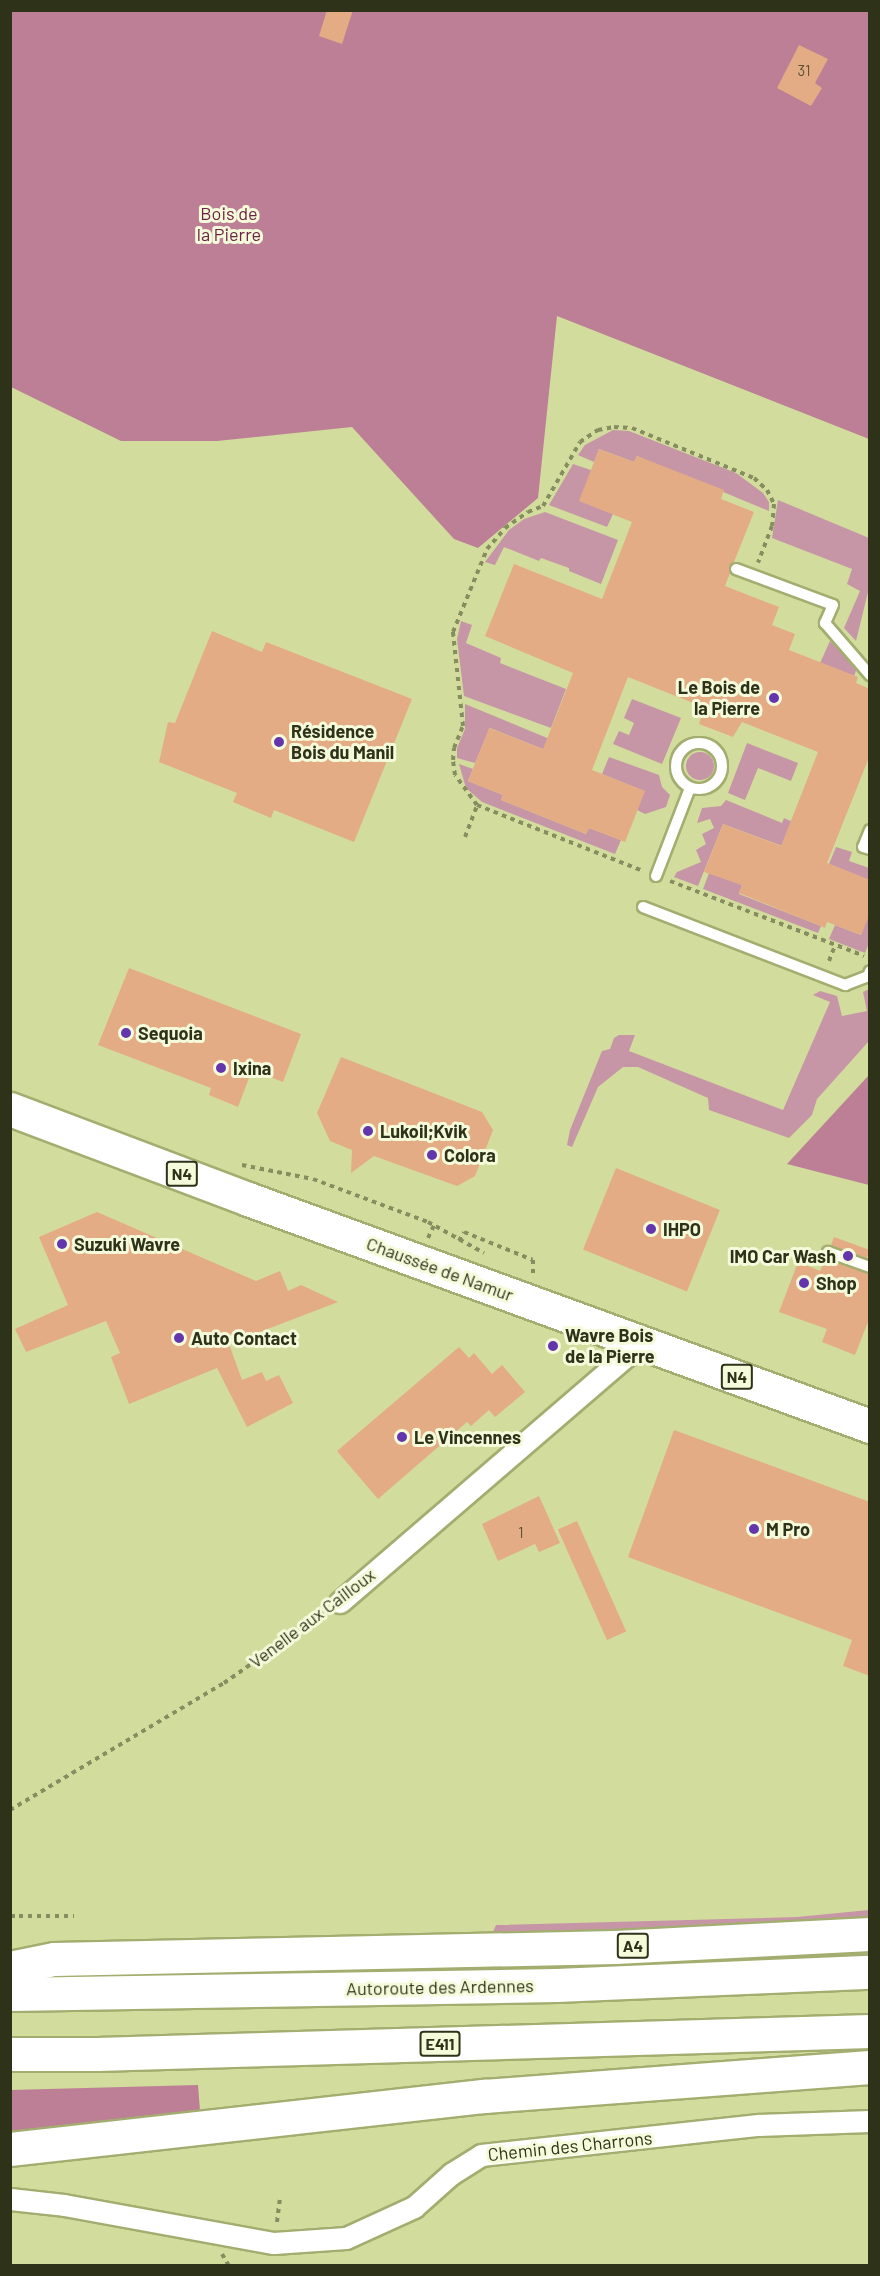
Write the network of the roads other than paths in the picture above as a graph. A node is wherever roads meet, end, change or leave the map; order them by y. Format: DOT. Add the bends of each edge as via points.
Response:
graph roads {
  1 [pos="736,569"];
  2 [pos="870,675"];
  3 [pos="690,788"];
  4 [pos="870,830"];
  5 [pos="870,849"];
  6 [pos="656,876"];
  7 [pos="643,908"];
  8 [pos="870,971"];
  9 [pos="10,1109"];
  10 [pos="828,1252"];
  11 [pos="870,1267"];
  12 [pos="640,1343"];
  13 [pos="870,1426"];
  14 [pos="340,1602"];
  15 [pos="870,1935"];
  16 [pos="10,1969"];
  17 [pos="870,1972"];
  18 [pos="635,1983"];
  19 [pos="10,1994"];
  20 [pos="870,2031"];
  21 [pos="10,2054"];
  22 [pos="870,2067"];
  23 [pos="870,2121"];
  24 [pos="10,2149"];
  25 [pos="10,2199"];
  1 -- 2 [label="lane" via="833,605 825,623"];
  3 -- 3 [label="lane" via="709,788 720,777 722,762 707,744 692,744 676,760 677,775"];
  3 -- 6 [label="lane"];
  4 -- 5 [label="lane" via="863,847"];
  7 -- 8 [label="lane" via="845,985 868,976"];
  9 -- 12 [label="main road, Chaussée de Namur / N4"];
  10 -- 11 [label="lane"];
  12 -- 13 [label="main road, Chaussée de Namur / N4"];
  12 -- 14 [label="street, Venelle aux Cailloux"];
  15 -- 16 [label="main road, A4" via="604,1947 54,1959"];
  16 -- 18 [label="main road" via="550,1959"];
  17 -- 18 [label="main road, Autoroute des Ardennes"];
  18 -- 19 [label="main road, Autoroute des Ardennes"];
  20 -- 21 [label="main road, E411"];
  22 -- 24 [label="main road" via="484,2096"];
  23 -- 25 [label="street, Chemin des Charrons" via="758,2125 481,2155 414,2207 346,2238 274,2243"];
}
